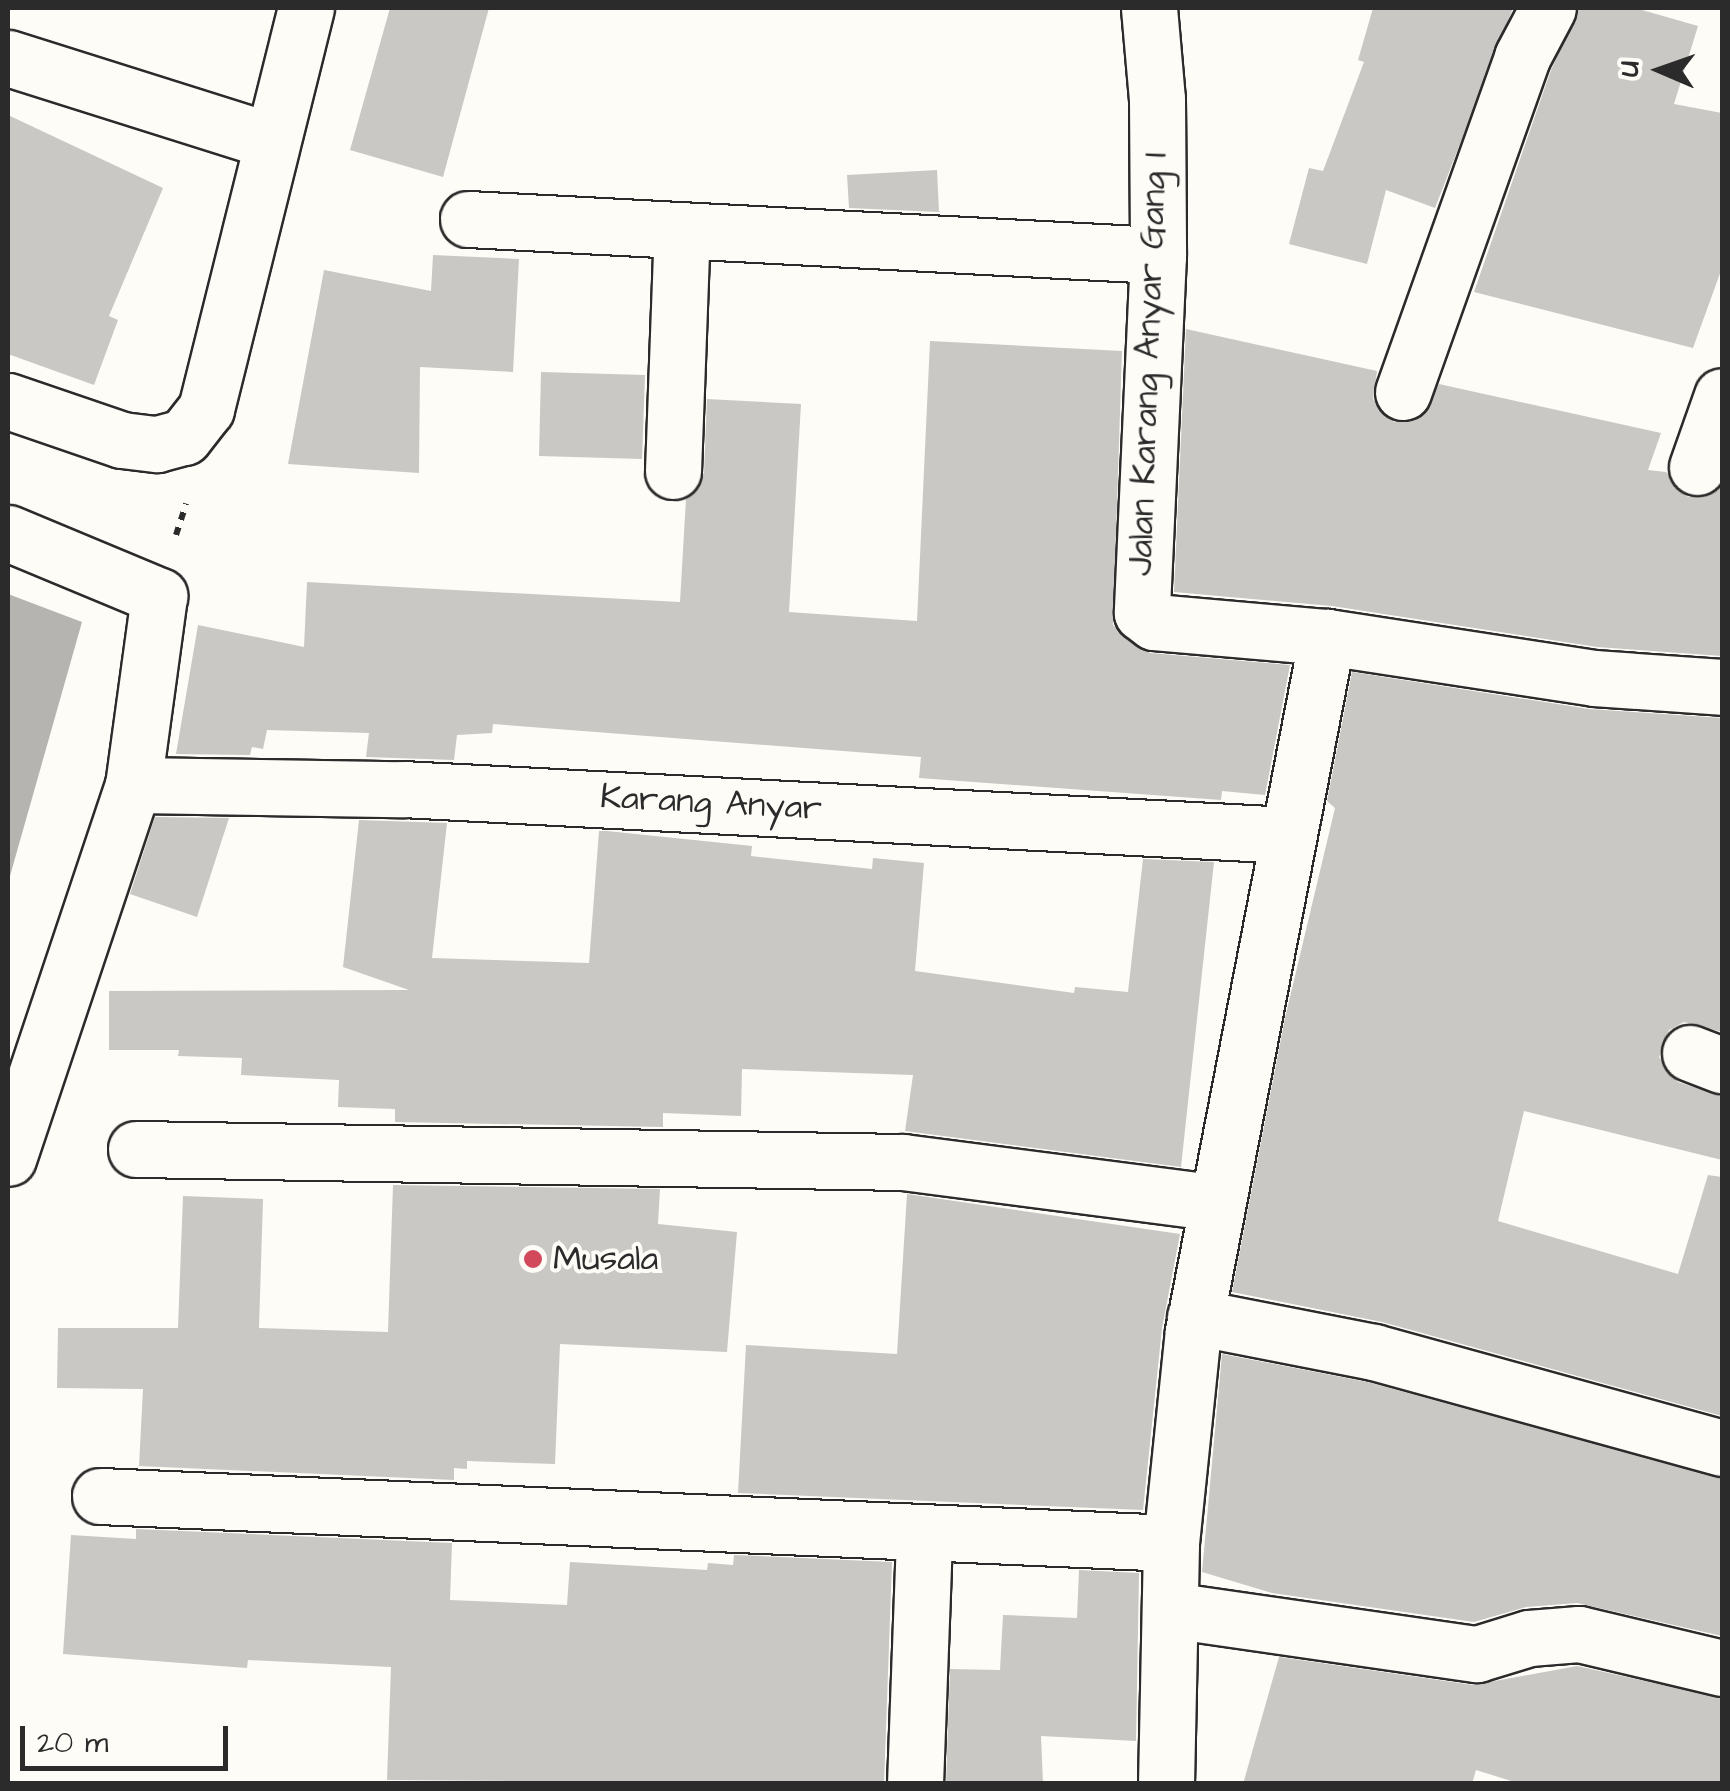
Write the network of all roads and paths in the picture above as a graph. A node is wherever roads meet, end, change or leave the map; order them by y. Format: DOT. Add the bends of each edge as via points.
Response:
graph roads {
  1 [pos="306,8"];
  2 [pos="1148,8"];
  3 [pos="1548,8"];
  4 [pos="8,58"];
  5 [pos="271,141"];
  6 [pos="468,219"];
  7 [pos="682,230"];
  8 [pos="1158,254"];
  9 [pos="1403,392"];
  10 [pos="1722,396"];
  11 [pos="8,402"];
  12 [pos="1697,467"];
  13 [pos="673,471"];
  14 [pos="8,533"];
  15 [pos="1328,637"];
  16 [pos="1722,687"];
  17 [pos="132,785"];
  18 [pos="1288,834"];
  19 [pos="136,1149"];
  20 [pos="8,1158"];
  21 [pos="1217,1202"];
  22 [pos="1196,1317"];
  23 [pos="1722,1448"];
  24 [pos="100,1496"];
  25 [pos="924,1534"];
  26 [pos="1172,1543"];
  27 [pos="1170,1610"];
  28 [pos="1722,1668"];
  29 [pos="916,1784"];
  30 [pos="1166,1784"];
  1 -- 5 [label="street"];
  2 -- 8 [label="street, Jalan Karang Anyar Gang I" via="1157,99"];
  3 -- 9 [label="street" via="1522,57"];
  4 -- 5 [label="street"];
  5 -- 11 [label="street" via="206,409 184,437 157,444 122,440"];
  6 -- 7 [label="street"];
  7 -- 8 [label="street"];
  7 -- 13 [label="street"];
  8 -- 15 [label="street, Jalan Karang Anyar Gang I" via="1142,613 1154,622"];
  10 -- 12 [label="street"];
  14 -- 17 [label="street" via="159,596"];
  15 -- 16 [label="street, Jalan Karang Anyar Gang I" via="1594,678"];
  15 -- 18 [label="street"];
  17 -- 18 [label="street, Karang Anyar" via="402,788"];
  17 -- 20 [label="street"];
  18 -- 21 [label="street"];
  19 -- 21 [label="street" via="902,1162"];
  21 -- 22 [label="street"];
  22 -- 23 [label="street" via="1374,1352"];
  22 -- 26 [label="street"];
  24 -- 25 [label="street"];
  25 -- 26 [label="street"];
  25 -- 29 [label="street"];
  26 -- 27 [label="street"];
  27 -- 28 [label="street" via="1478,1654 1550,1634 1580,1634"];
  27 -- 30 [label="street"];
}
